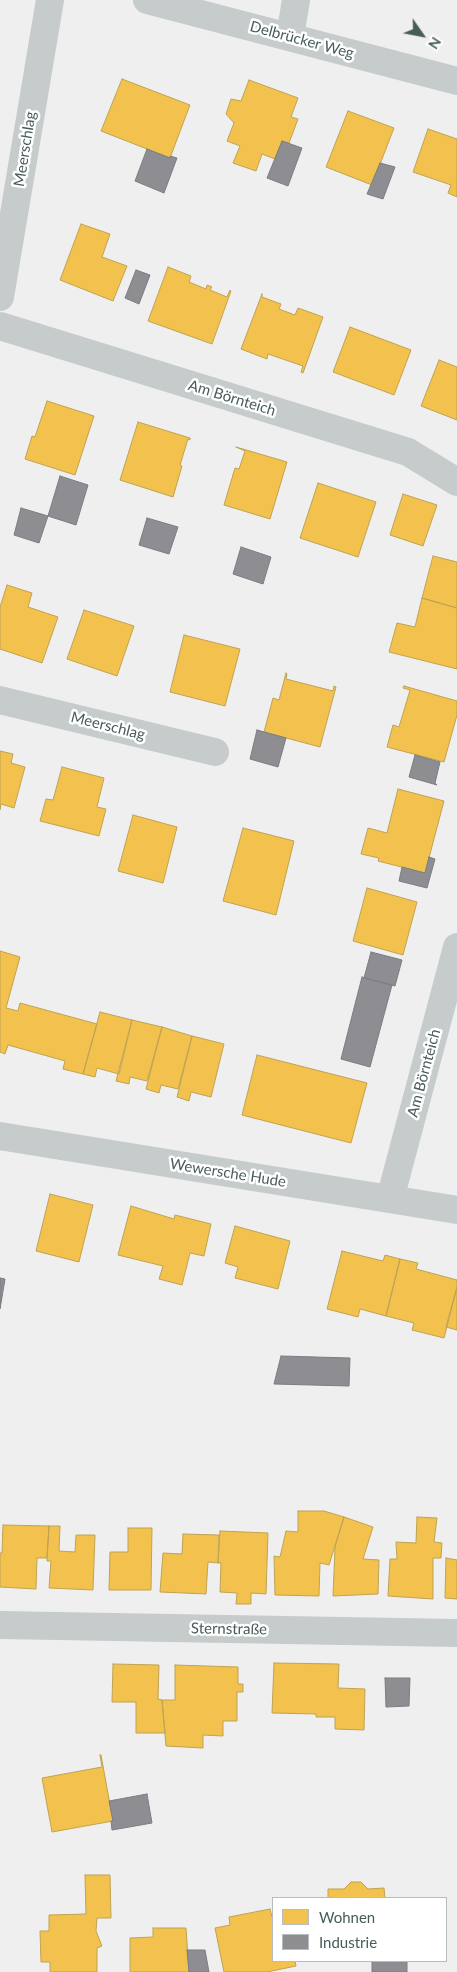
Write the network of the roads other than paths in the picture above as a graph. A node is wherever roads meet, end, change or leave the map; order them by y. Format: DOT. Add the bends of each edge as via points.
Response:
graph roads {
  1 [pos="50,0"];
  2 [pos="147,0"];
  3 [pos="296,0"];
  4 [pos="290,36"];
  5 [pos="457,81"];
  6 [pos="0,298"];
  7 [pos="0,326"];
  8 [pos="457,482"];
  9 [pos="0,700"];
  10 [pos="215,752"];
  11 [pos="457,947"];
  12 [pos="0,1136"];
  13 [pos="390,1199"];
  14 [pos="457,1210"];
  15 [pos="0,1625"];
  16 [pos="457,1632"];
  1 -- 6 [label="street, Meerschlag"];
  2 -- 4 [label="street, Delbrücker Weg"];
  3 -- 4 [label="street"];
  4 -- 5 [label="street, Delbrücker Weg"];
  7 -- 8 [label="street, Am Börnteich" via="408,452"];
  9 -- 10 [label="street, Meerschlag"];
  11 -- 13 [label="street, Am Börnteich"];
  12 -- 13 [label="street, Wewersche Hude"];
  13 -- 14 [label="street, Wewersche Hude"];
  15 -- 16 [label="street, Sternstraße"];
}
